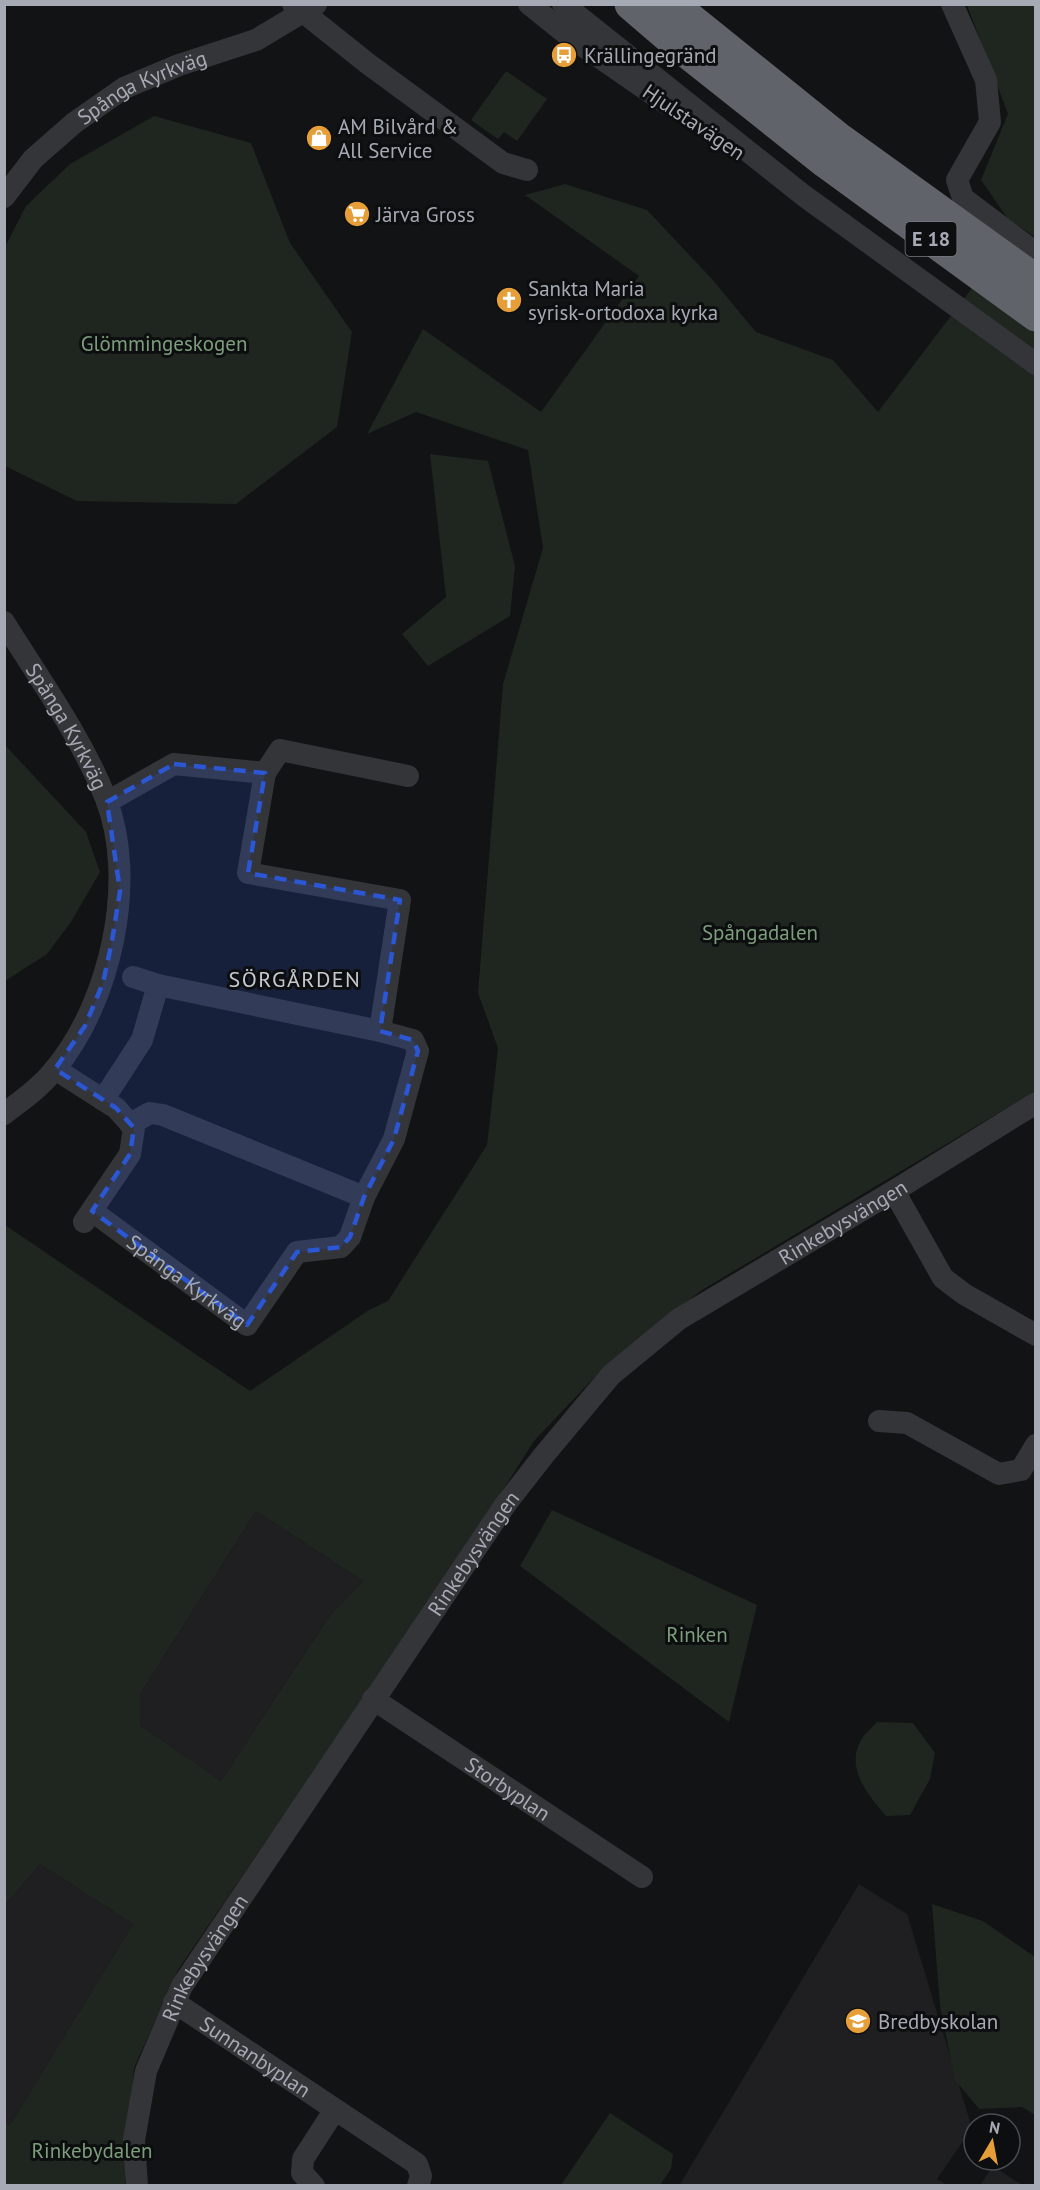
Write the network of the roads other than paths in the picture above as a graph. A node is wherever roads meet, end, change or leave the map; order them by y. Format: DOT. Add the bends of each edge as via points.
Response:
graph roads {
  1 [pos="529,4"];
  2 [pos="563,4"];
  3 [pos="631,4"];
  4 [pos="671,4"];
  5 [pos="952,4"];
  6 [pos="306,7"];
  7 [pos="833,151"];
  8 [pos="527,170"];
  9 [pos="803,195"];
  10 [pos="4,197"];
  11 [pos="1035,253"];
  12 [pos="1035,281"];
  13 [pos="1035,315"];
  14 [pos="1035,364"];
  15 [pos="4,622"];
  16 [pos="265,773"];
  17 [pos="408,776"];
  18 [pos="107,802"];
  19 [pos="133,977"];
  20 [pos="158,985"];
  21 [pos="380,1031"];
  22 [pos="55,1069"];
  23 [pos="103,1100"];
  24 [pos="1035,1103"];
  25 [pos="4,1114"];
  26 [pos="130,1124"];
  27 [pos="894,1191"];
  28 [pos="364,1197"];
  29 [pos="1035,1335"];
  30 [pos="879,1421"];
  31 [pos="1035,1445"];
  32 [pos="373,1699"];
  33 [pos="642,1877"];
  34 [pos="174,2002"];
  35 [pos="334,2110"];
  36 [pos="137,2186"];
  37 [pos="314,2186"];
  38 [pos="418,2186"];
  1 -- 9 [label="street, Hjulstavägen" via="570,37"];
  2 -- 9 [label="street, Hjulstavägen"];
  3 -- 7 [label="highway, E 18" via="680,46"];
  4 -- 7 [label="highway, E 18"];
  5 -- 11 [label="street" via="986,80 990,122 957,180 963,198"];
  6 -- 8 [label="street" via="367,63 503,162"];
  6 -- 10 [label="street, Spånga Kyrkväg" via="255,40 124,88 33,159"];
  7 -- 12 [label="highway, E 18"];
  7 -- 13 [label="highway, E 18"];
  9 -- 14 [label="street, Hjulstavägen"];
  15 -- 18 [label="street, Spånga Kyrkväg" via="86,752"];
  16 -- 17 [label="street" via="280,750"];
  16 -- 18 [label="street, Spånga Kyrkväg" via="174,764"];
  16 -- 21 [label="street" via="248,873 400,900"];
  18 -- 22 [label="street, Spånga Kyrkväg" via="116,842 120,891 112,942 103,983 85,1026"];
  19 -- 20 [label="street, Spånga Kyrkväg"];
  20 -- 21 [label="street, Spånga Kyrkväg"];
  20 -- 23 [label="street" via="142,1040"];
  21 -- 28 [label="street, Spånga Kyrkväg" via="413,1040 418,1051 394,1139"];
  22 -- 23 [label="street"];
  22 -- 25 [label="street, Spånga Kyrkväg"];
  23 -- 26 [label="street"];
  24 -- 27 [label="street, Rinkebysvängen"];
  26 -- 28 [label="street" via="150,1113 163,1115"];
  26 -- 28 [label="street, Spånga Kyrkväg" via="134,1128 130,1154 88,1216 247,1324 297,1252 341,1247 350,1237"];
  27 -- 29 [label="street" via="943,1278"];
  27 -- 32 [label="street, Rinkebysvängen" via="679,1319 611,1375 505,1504"];
  30 -- 31 [label="street" via="908,1423 999,1474 1021,1470"];
  32 -- 33 [label="street, Storbyplan"];
  32 -- 34 [label="street, Rinkebysvängen"];
  34 -- 35 [label="street, Sunnanbyplan"];
  34 -- 36 [label="street, Rinkebysvängen" via="146,2071 134,2140"];
  35 -- 37 [label="street" via="303,2159 302,2173"];
  35 -- 38 [label="street, Sunnanbyplan" via="417,2164 421,2176"];
}
